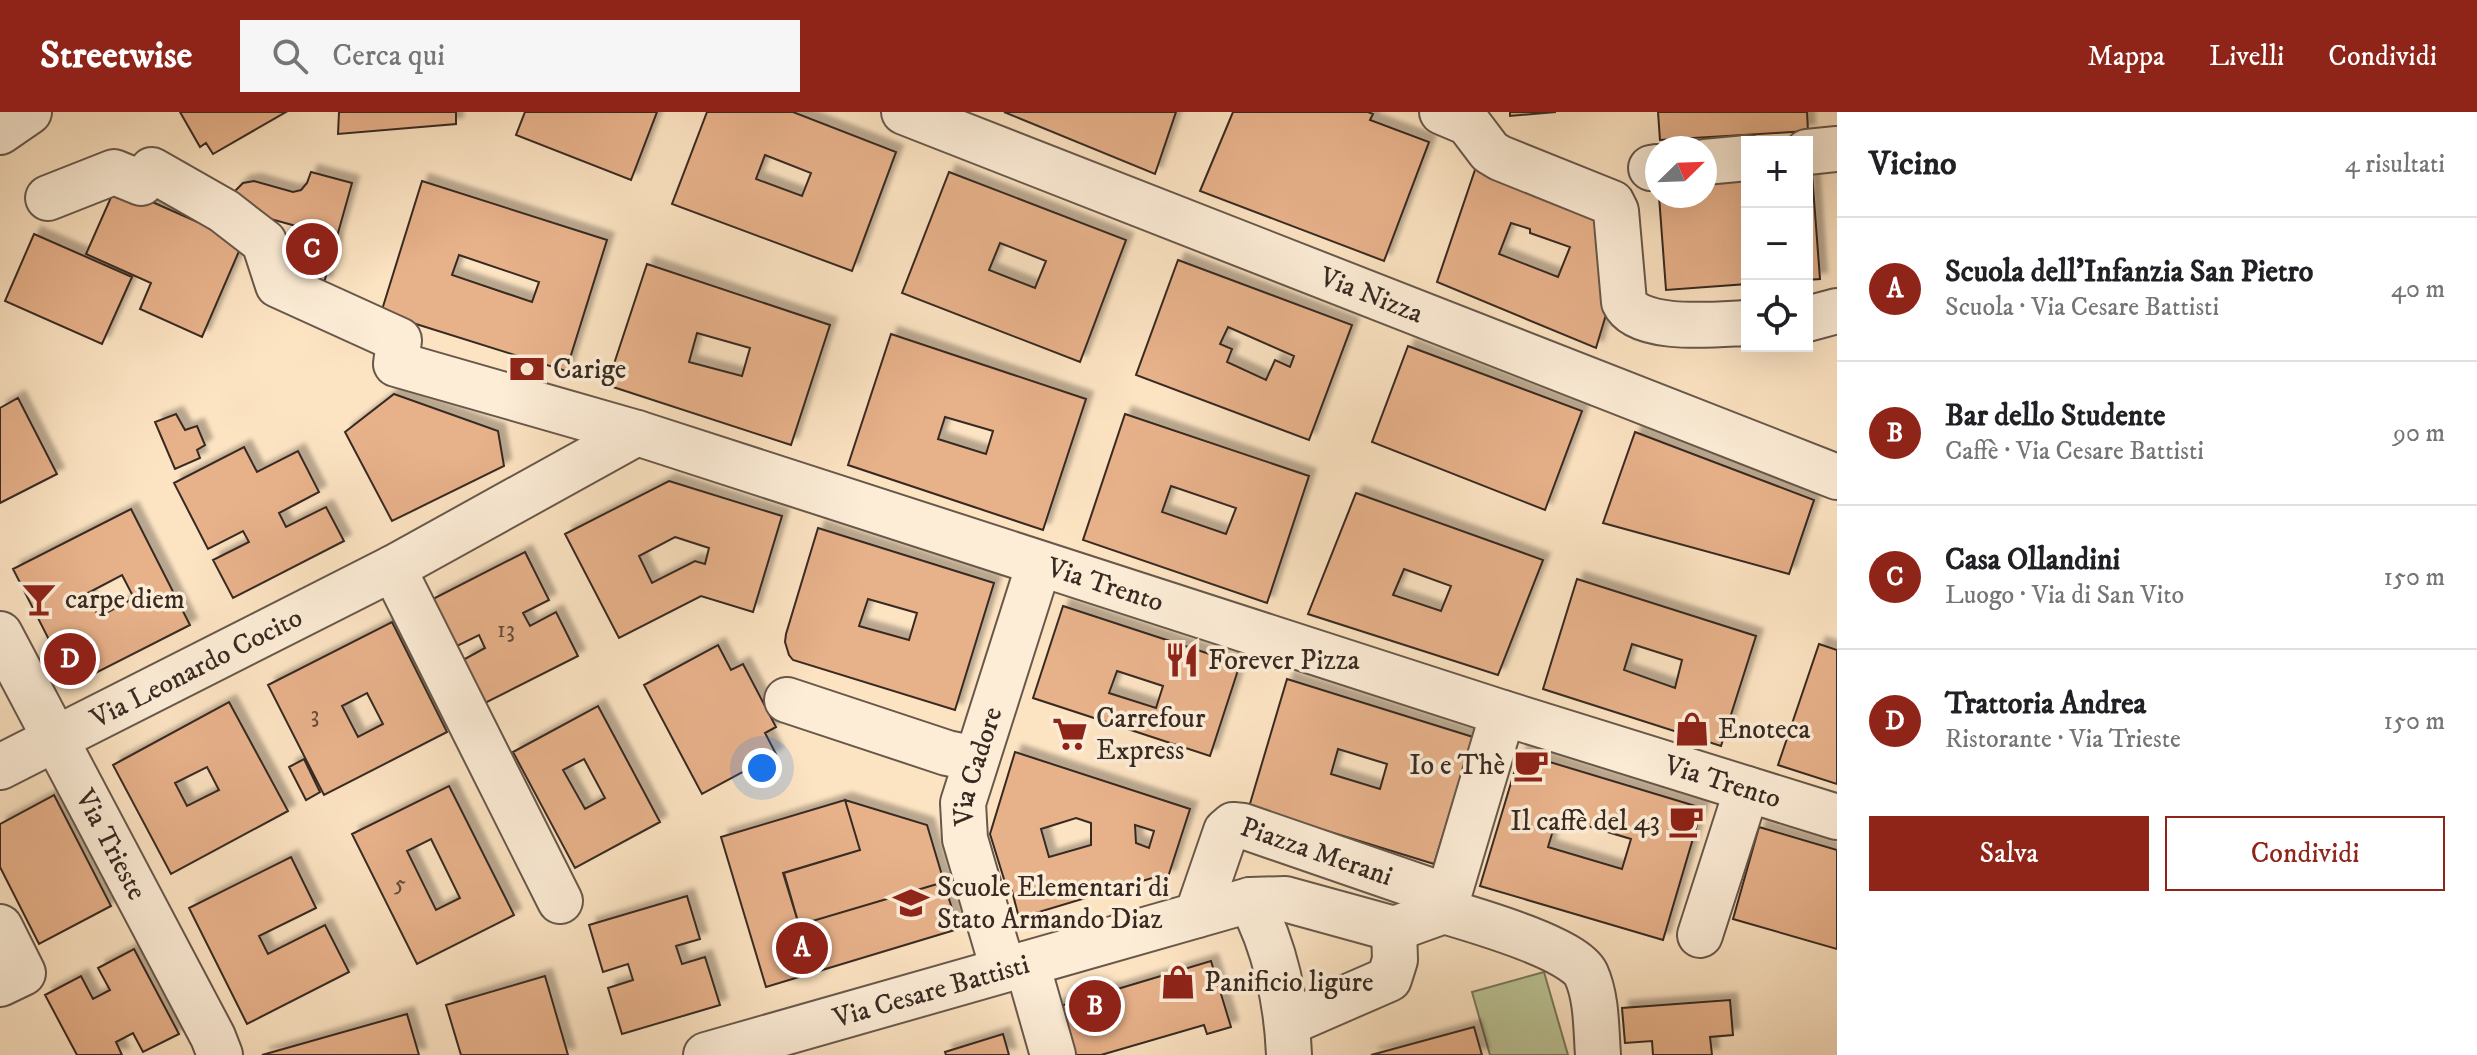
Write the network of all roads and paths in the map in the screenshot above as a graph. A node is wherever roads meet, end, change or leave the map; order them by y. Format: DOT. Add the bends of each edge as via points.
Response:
graph roads {
  1 [pos="29,112"];
  2 [pos="904,112"];
  3 [pos="1442,112"];
  4 [pos="0,132"];
  5 [pos="1837,149"];
  6 [pos="1813,151"];
  7 [pos="1741,159"];
  8 [pos="1717,161"];
  9 [pos="48,198"];
  10 [pos="1837,311"];
  11 [pos="1813,317"];
  12 [pos="1741,323"];
  13 [pos="637,433"];
  14 [pos="1837,477"];
  15 [pos="1039,564"];
  16 [pos="393,568"];
  17 [pos="0,634"];
  18 [pos="787,700"];
  19 [pos="1503,713"];
  20 [pos="55,739"];
  21 [pos="976,759"];
  22 [pos="0,767"];
  23 [pos="1747,789"];
  24 [pos="1837,817"];
  25 [pos="1250,900"];
  26 [pos="560,901"];
  27 [pos="1446,904"];
  28 [pos="1197,915"];
  29 [pos="0,927"];
  30 [pos="1700,935"];
  31 [pos="1394,944"];
  32 [pos="1015,967"];
  33 [pos="0,984"];
  34 [pos="1288,1039"];
  35 [pos="220,1055"];
  36 [pos="706,1055"];
  37 [pos="1053,1055"];
  38 [pos="1598,1055"];
  1 -- 4 [label="street"];
  2 -- 14 [label="street, Via Nizza"];
  3 -- 12 [label="street" via="1468,123 1500,158 1612,203 1624,302 1633,314 1671,324"];
  5 -- 6 [label="street"];
  7 -- 8 [label="street"];
  9 -- 13 [label="street, Via Trento" via="114,172 141,183 152,170 224,211 264,242 278,285 399,340 396,364"];
  10 -- 11 [label="street"];
  13 -- 15 [label="street, Via Trento"];
  13 -- 16 [label="street, Via Leonardo Cocito"];
  15 -- 19 [label="street, Via Trento"];
  15 -- 21 [label="street, Via Cadore"];
  16 -- 20 [label="street, Via Leonardo Cocito"];
  16 -- 26 [label="street"];
  17 -- 20 [label="street, Via Trieste"];
  18 -- 21 [label="street"];
  19 -- 23 [label="street, Via Trento"];
  19 -- 27 [label="street"];
  20 -- 22 [label="street, Via Leonardo Cocito"];
  20 -- 35 [label="street, Via Trieste"];
  21 -- 32 [label="street, Via Cadore" via="962,827"];
  23 -- 24 [label="street, Via Trento"];
  23 -- 30 [label="street"];
  25 -- 28 [label="street, Via Cesare Battisti"];
  25 -- 31 [label="street, Piazza Merani" via="1285,899"];
  25 -- 34 [label="street, Piazza Merani" via="1266,928"];
  27 -- 28 [label="street, Piazza Merani" via="1233,825 1226,831"];
  27 -- 31 [label="street, Piazza Merani"];
  27 -- 38 [label="street, Piazza Merani" via="1575,961 1586,973 1594,1004"];
  28 -- 32 [label="street, Via Cesare Battisti"];
  29 -- 33 [label="street" via="23,973"];
  31 -- 34 [label="street, Piazza Merani" via="1389,979"];
  32 -- 36 [label="street, Via Cesare Battisti"];
  32 -- 37 [label="street, Via Cadore"];
}
